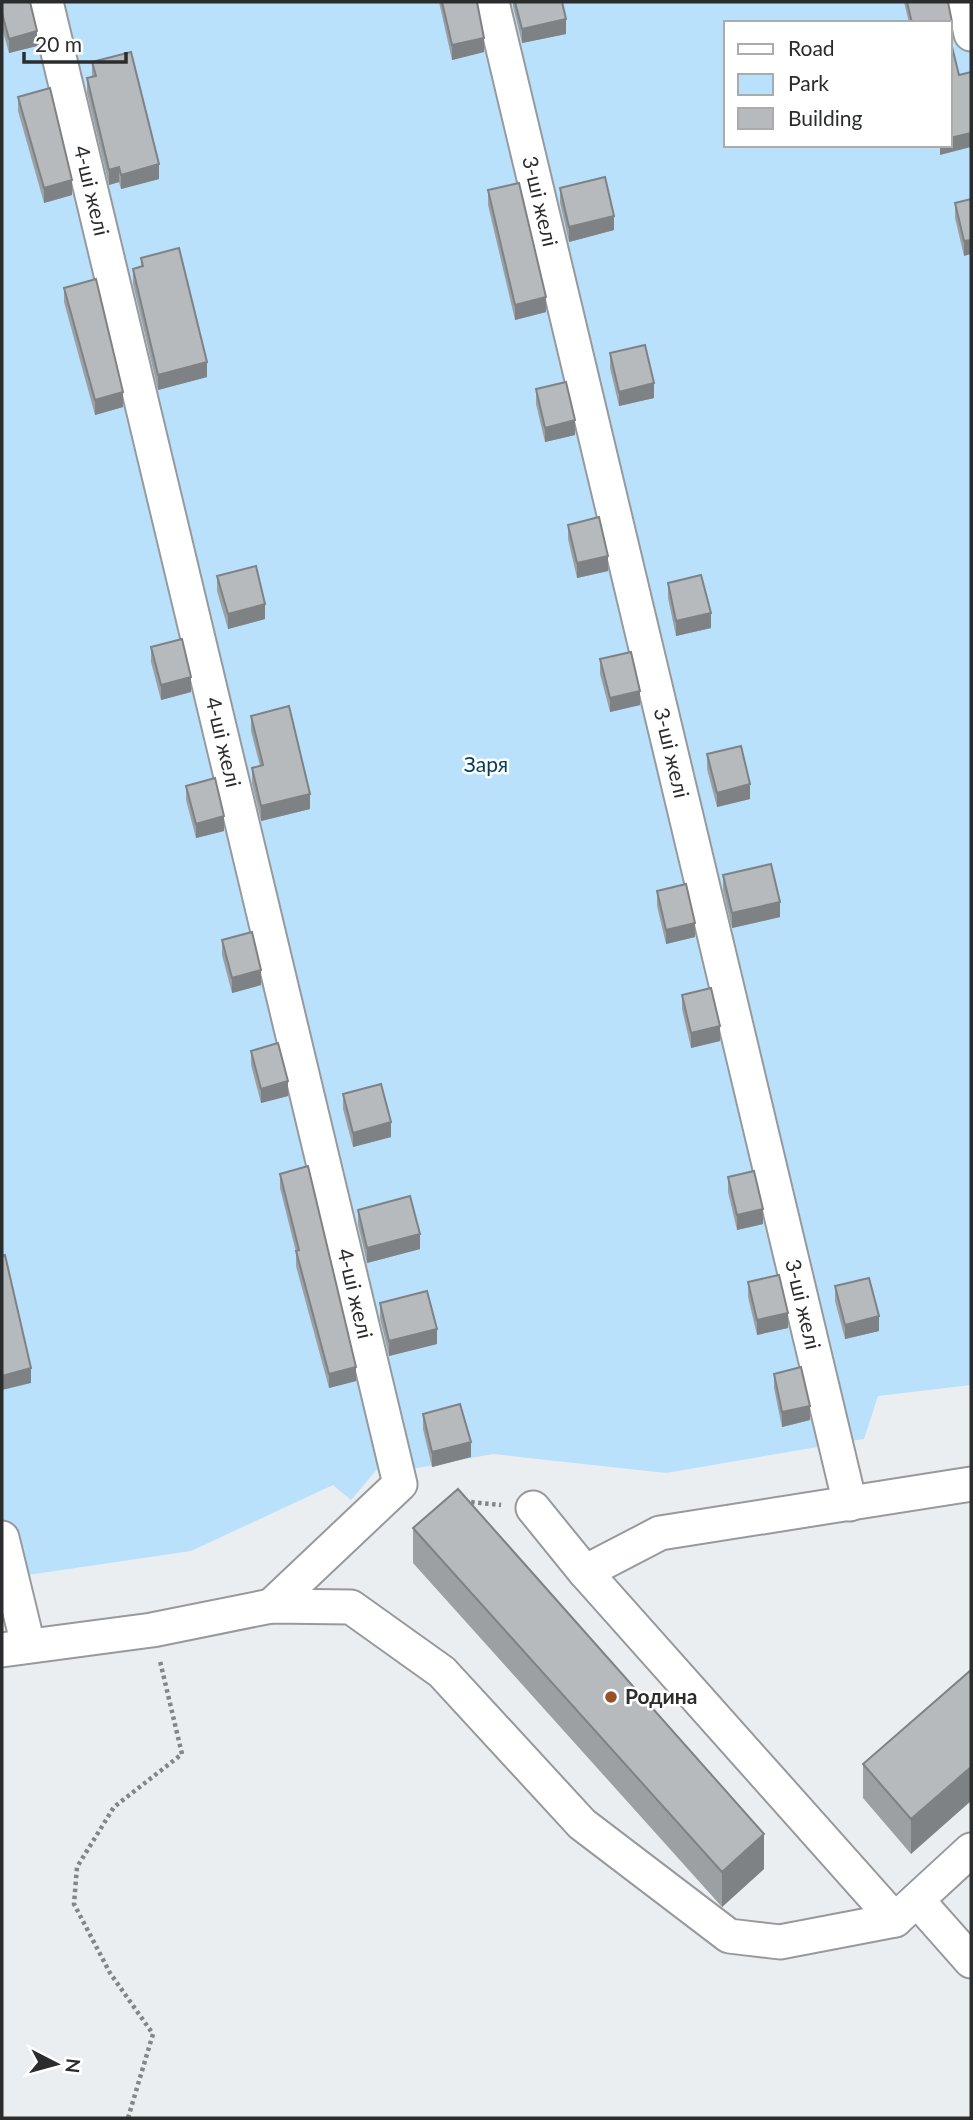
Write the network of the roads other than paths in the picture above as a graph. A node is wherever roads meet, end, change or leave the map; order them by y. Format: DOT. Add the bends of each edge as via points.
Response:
graph roads {
  1 [pos="46,2"];
  2 [pos="492,2"];
  3 [pos="964,2"];
  4 [pos="971,34"];
  5 [pos="971,1484"];
  6 [pos="850,1504"];
  7 [pos="533,1508"];
  8 [pos="2,1538"];
  9 [pos="585,1573"];
  10 [pos="271,1606"];
  11 [pos="15,1648"];
  12 [pos="971,1850"];
  13 [pos="906,1910"];
  14 [pos="971,1961"];
  1 -- 10 [label="street, 4-ші желі" via="400,1483"];
  2 -- 6 [label="street, 3-ші желі"];
  3 -- 4 [label="street"];
  5 -- 6 [label="street"];
  6 -- 9 [label="street" via="660,1533"];
  7 -- 9 [label="street"];
  8 -- 11 [label="street"];
  9 -- 13 [label="street"];
  10 -- 11 [label="street" via="152,1630"];
  10 -- 13 [label="street" via="351,1607 442,1671 582,1825 730,1936 780,1942"];
  12 -- 13 [label="street"];
  13 -- 14 [label="street"];
}
